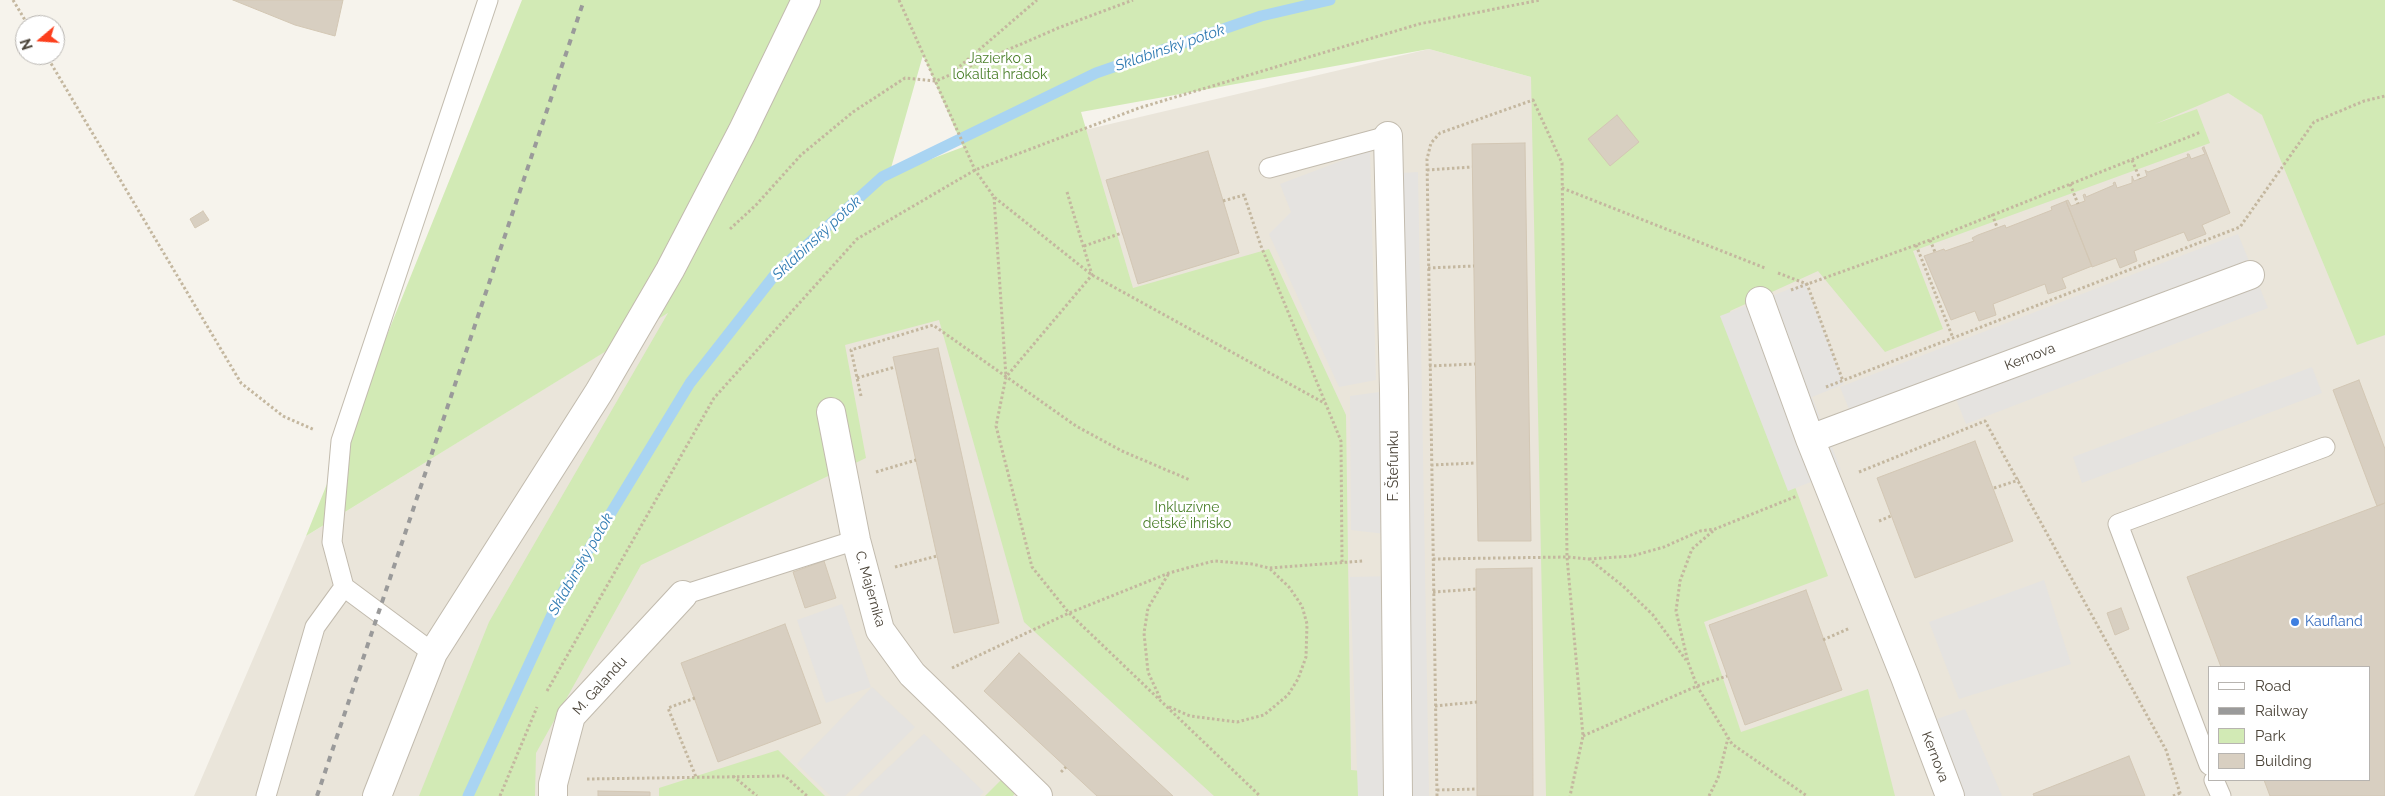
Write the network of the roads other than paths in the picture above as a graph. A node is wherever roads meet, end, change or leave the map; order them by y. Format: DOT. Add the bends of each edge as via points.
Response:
graph roads {
  1 [pos="488,0"];
  2 [pos="806,0"];
  3 [pos="1388,136"];
  4 [pos="1269,168"];
  5 [pos="2250,275"];
  6 [pos="1760,301"];
  7 [pos="830,412"];
  8 [pos="1810,440"];
  9 [pos="2325,447"];
  10 [pos="856,540"];
  11 [pos="344,587"];
  12 [pos="683,595"];
  13 [pos="433,653"];
  14 [pos="2208,762"];
  15 [pos="2214,781"];
  16 [pos="266,796"];
  17 [pos="377,796"];
  18 [pos="553,796"];
  19 [pos="1038,796"];
  20 [pos="1398,796"];
  21 [pos="1950,796"];
  22 [pos="2221,796"];
  1 -- 11 [label="lane" via="341,441 332,542"];
  2 -- 13 [label="street" via="666,278 600,392"];
  3 -- 4 [label="lane"];
  3 -- 20 [label="street, F. Štefunku"];
  5 -- 8 [label="street, Kernova"];
  6 -- 8 [label="street, Kernova"];
  7 -- 10 [label="street, C. Majerníka"];
  8 -- 21 [label="street, Kernova"];
  9 -- 14 [label="lane" via="2118,524"];
  10 -- 12 [label="lane"];
  10 -- 19 [label="street, C. Majerníka" via="880,630 912,674"];
  11 -- 13 [label="lane"];
  11 -- 16 [label="lane" via="315,627"];
  12 -- 18 [label="street, M. Galandu" via="571,716 553,784"];
  13 -- 17 [label="street"];
  15 -- 22 [label="lane"];
}
